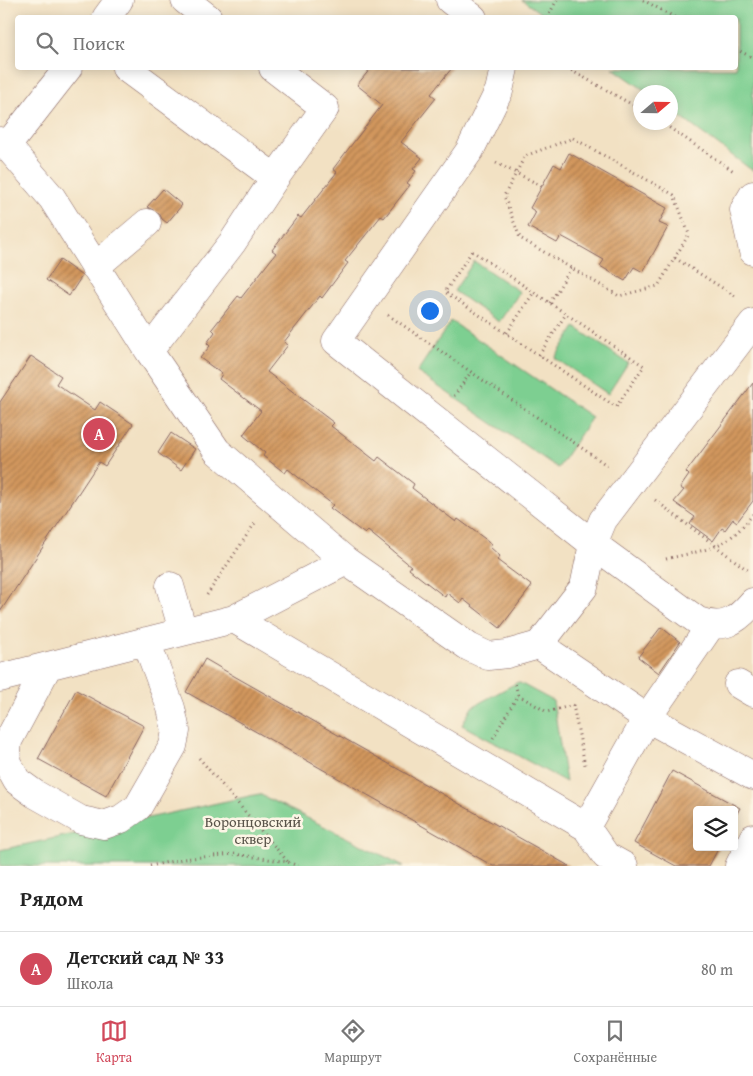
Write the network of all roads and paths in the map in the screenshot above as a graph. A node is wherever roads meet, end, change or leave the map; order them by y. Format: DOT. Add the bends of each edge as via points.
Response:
graph roads {
  1 [pos="120,0"];
  2 [pos="185,0"];
  3 [pos="450,0"];
  4 [pos="557,0"];
  5 [pos="643,0"];
  6 [pos="108,15"];
  7 [pos="204,15"];
  8 [pos="469,15"];
  9 [pos="549,15"];
  10 [pos="670,15"];
  11 [pos="738,50"];
  12 [pos="753,58"];
  13 [pos="66,70"];
  14 [pos="129,70"];
  15 [pos="276,70"];
  16 [pos="504,70"];
  17 [pos="572,70"];
  18 [pos="633,105"];
  19 [pos="673,130"];
  20 [pos="3,144"];
  21 [pos="502,166"];
  22 [pos="516,172"];
  23 [pos="737,174"];
  24 [pos="275,178"];
  25 [pos="542,186"];
  26 [pos="753,195"];
  27 [pos="147,223"];
  28 [pos="753,251"];
  29 [pos="674,258"];
  30 [pos="95,267"];
  31 [pos="571,268"];
  32 [pos="534,292"];
  33 [pos="740,299"];
  34 [pos="366,300"];
  35 [pos="550,303"];
  36 [pos="566,314"];
  37 [pos="753,323"];
  38 [pos="506,334"];
  39 [pos="148,351"];
  40 [pos="539,355"];
  41 [pos="471,372"];
  42 [pos="454,397"];
  43 [pos="609,467"];
  44 [pos="272,497"];
  45 [pos="654,499"];
  46 [pos="753,514"];
  47 [pos="593,544"];
  48 [pos="717,547"];
  49 [pos="346,561"];
  50 [pos="628,569"];
  51 [pos="753,573"];
  52 [pos="170,586"];
  53 [pos="753,602"];
  54 [pos="234,619"];
  55 [pos="711,626"];
  56 [pos="183,631"];
  57 [pos="146,641"];
  58 [pos="539,645"];
  59 [pos="507,654"];
  60 [pos="565,663"];
  61 [pos="48,666"];
  62 [pos="0,678"];
  63 [pos="518,695"];
  64 [pos="574,705"];
  65 [pos="647,718"];
  66 [pos="176,731"];
  67 [pos="479,763"];
  68 [pos="753,776"];
  69 [pos="591,819"];
  70 [pos="753,838"];
  71 [pos="288,862"];
  72 [pos="150,866"];
  73 [pos="298,866"];
  74 [pos="624,866"];
  75 [pos="739,866"];
  1 -- 6 [label="lane"];
  2 -- 7 [label="lane"];
  3 -- 8 [label="lane"];
  4 -- 9 [label="path"];
  5 -- 10 [label="path"];
  11 -- 12 [label="path"];
  13 -- 20 [label="lane"];
  14 -- 24 [label="lane"];
  15 -- 24 [label="lane" via="325,108"];
  16 -- 34 [label="lane" via="499,91 470,150"];
  17 -- 18 [label="path"];
  19 -- 23 [label="path"];
  20 -- 30 [label="lane" via="52,198"];
  21 -- 22 [label="path"];
  22 -- 25 [label="path"];
  22 -- 29 [label="path" via="525,156 573,138 674,195 689,234"];
  22 -- 31 [label="path" via="504,196 520,238"];
  24 -- 39 [label="lane" via="232,243"];
  26 -- 28 [label="lane" via="744,210"];
  27 -- 30 [label="lane"];
  29 -- 31 [label="path" via="658,286 619,296"];
  29 -- 33 [label="path"];
  30 -- 39 [label="lane"];
  31 -- 35 [label="path"];
  32 -- 35 [label="path"];
  32 -- 38 [label="path"];
  32 -- 38 [label="path" via="472,251 445,292"];
  34 -- 41 [label="path"];
  34 -- 47 [label="lane" via="336,341"];
  35 -- 36 [label="path"];
  36 -- 40 [label="path"];
  36 -- 40 [label="path" via="644,366 616,407"];
  37 -- 47 [label="lane" via="603,520"];
  38 -- 40 [label="path"];
  39 -- 44 [label="lane" via="217,451"];
  41 -- 42 [label="path"];
  41 -- 43 [label="path"];
  44 -- 49 [label="lane"];
  44 -- 56 [label="path"];
  45 -- 48 [label="path"];
  46 -- 48 [label="path" via="740,530"];
  47 -- 50 [label="lane"];
  47 -- 58 [label="lane" via="584,587"];
  48 -- 50 [label="path"];
  48 -- 51 [label="path"];
  49 -- 54 [label="lane"];
  49 -- 59 [label="lane" via="469,647 488,656"];
  50 -- 55 [label="lane" via="698,621"];
  52 -- 56 [label="lane"];
  53 -- 55 [label="lane" via="725,625"];
  54 -- 56 [label="lane"];
  54 -- 67 [label="lane"];
  55 -- 65 [label="lane"];
  56 -- 57 [label="lane"];
  57 -- 61 [label="lane"];
  57 -- 66 [label="lane" via="171,708"];
  58 -- 59 [label="lane"];
  58 -- 60 [label="lane"];
  59 -- 63 [label="path"];
  60 -- 64 [label="path"];
  60 -- 65 [label="lane"];
  61 -- 62 [label="lane"];
  61 -- 66 [label="lane" via="8,741 6,761 17,781 81,820 104,825 121,820 138,807 173,746"];
  63 -- 64 [label="path" via="547,712"];
  63 -- 67 [label="path"];
  64 -- 69 [label="path"];
  65 -- 68 [label="lane"];
  65 -- 69 [label="lane"];
  66 -- 71 [label="path"];
  67 -- 69 [label="lane"];
  69 -- 74 [label="lane" via="606,856"];
  70 -- 75 [label="lane"];
  71 -- 72 [label="path" via="234,854"];
  71 -- 73 [label="path"];
}
